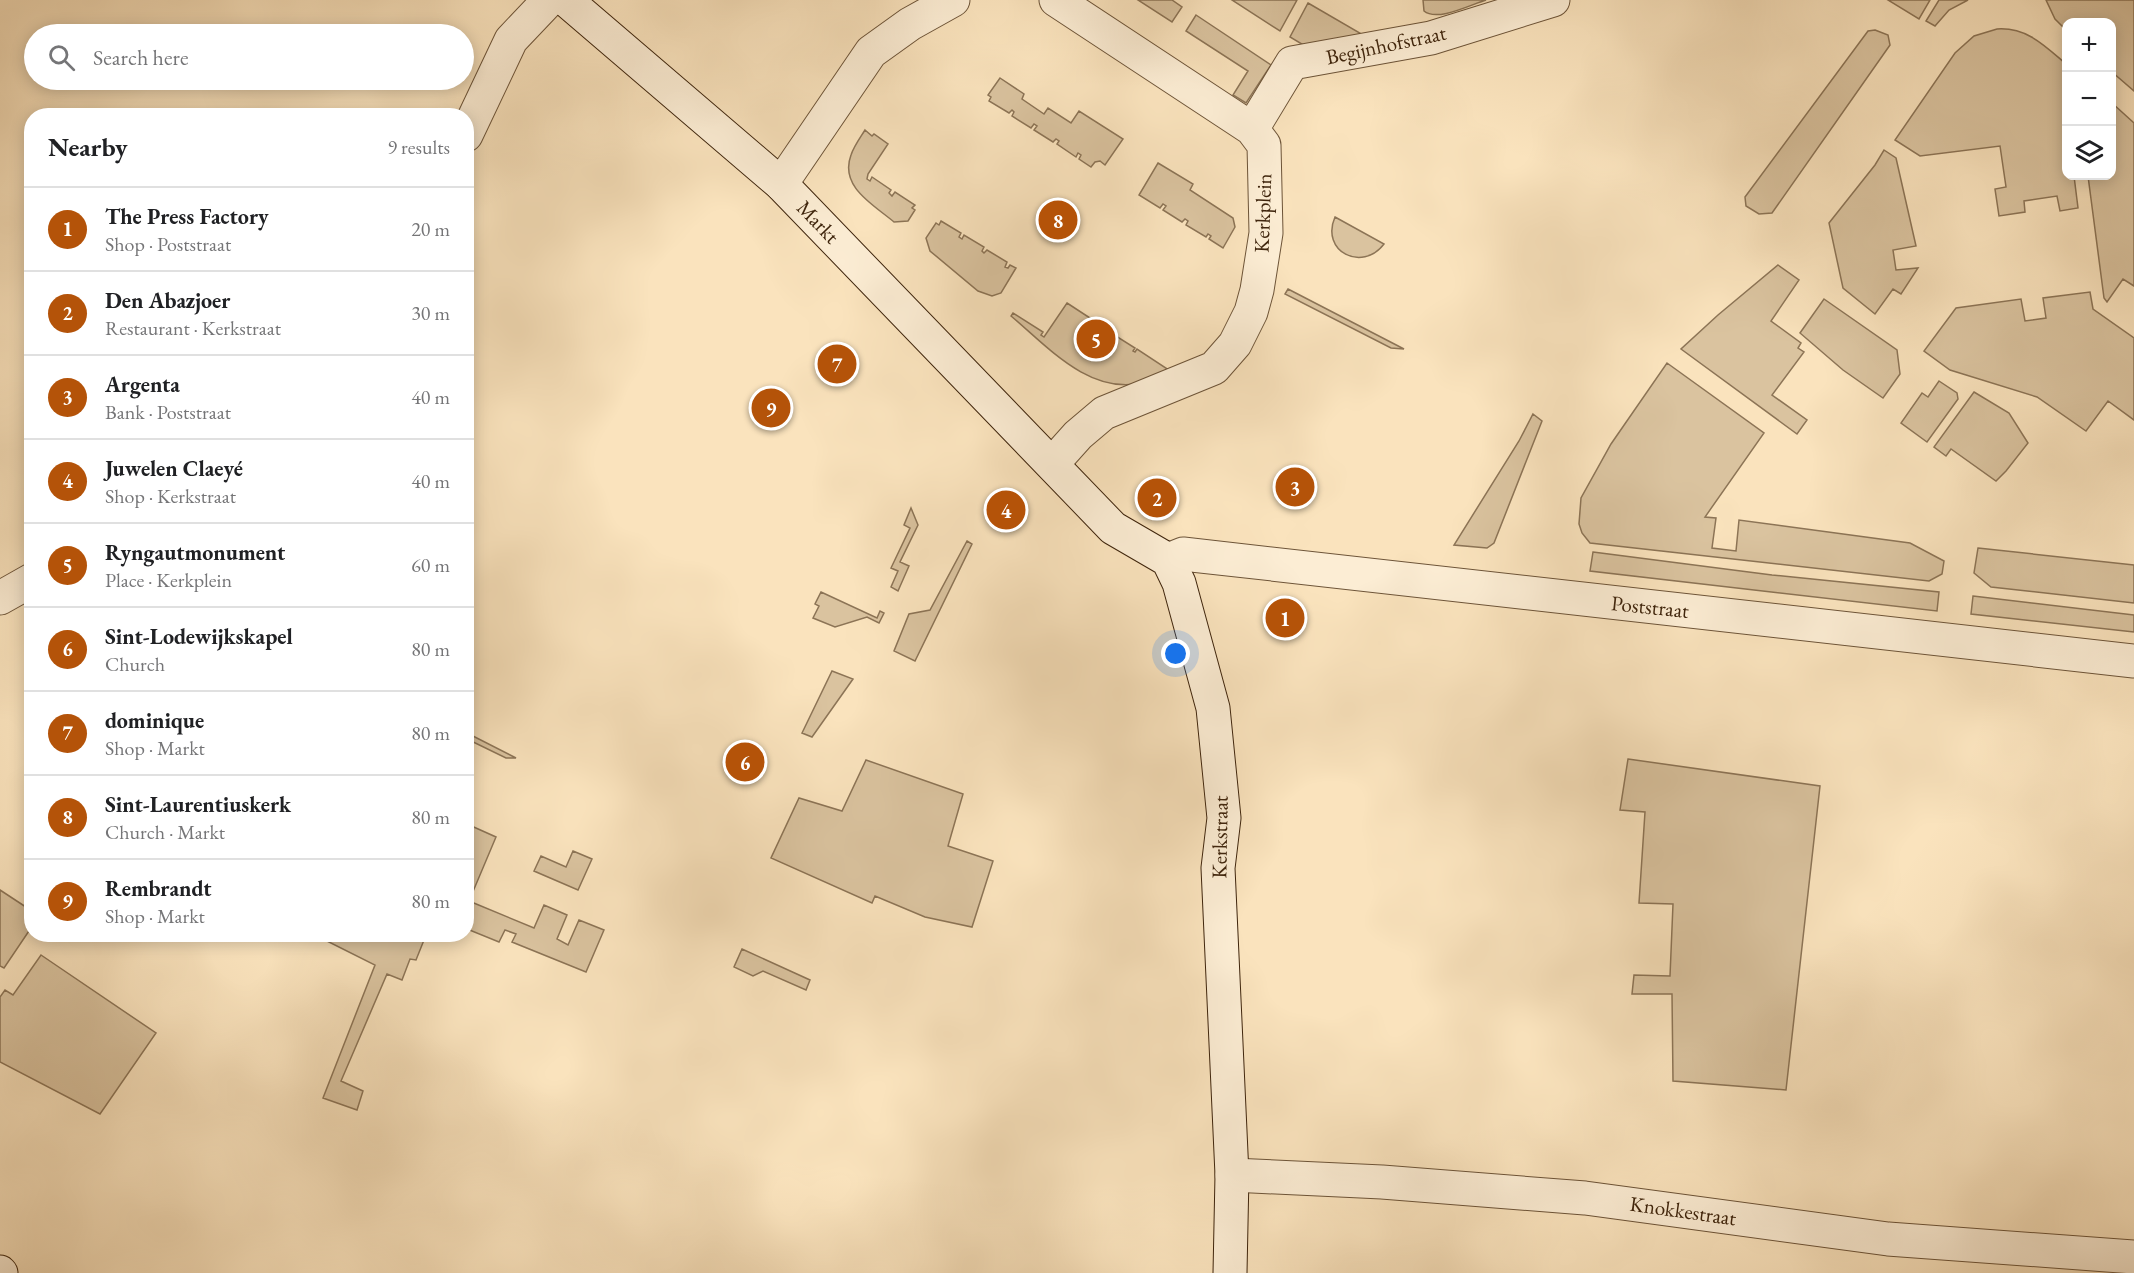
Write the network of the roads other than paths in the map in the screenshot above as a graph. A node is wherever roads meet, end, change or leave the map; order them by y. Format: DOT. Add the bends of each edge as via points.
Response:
graph roads {
  1 [pos="549,0"];
  2 [pos="566,0"];
  3 [pos="953,0"];
  4 [pos="1056,0"];
  5 [pos="1553,0"];
  6 [pos="474,118"];
  7 [pos="1252,129"];
  8 [pos="781,184"];
  9 [pos="1052,464"];
  10 [pos="1168,560"];
  11 [pos="24,584"];
  12 [pos="0,598"];
  13 [pos="2134,661"];
  14 [pos="1232,1175"];
  15 [pos="2134,1257"];
  16 [pos="1230,1273"];
  1 -- 6 [label="street" via="511,40"];
  2 -- 8 [label="street, Markt"];
  3 -- 8 [label="street" via="871,52"];
  4 -- 7 [label="street"];
  5 -- 7 [label="street, Begijnhofstraat" via="1431,38 1292,63"];
  7 -- 9 [label="street, Kerkplein" via="1264,145 1266,233 1251,312 1235,344 1214,368 1104,413"];
  8 -- 9 [label="street, Markt"];
  9 -- 10 [label="street" via="1113,528"];
  10 -- 13 [label="street, Poststraat" via="1183,554"];
  10 -- 14 [label="street, Kerkstraat" via="1179,584 1214,708 1224,818 1218,868"];
  11 -- 12 [label="street"];
  14 -- 15 [label="street, Knokkestraat" via="1585,1198 1888,1239"];
  14 -- 16 [label="street, Kerkstraat"];
}
